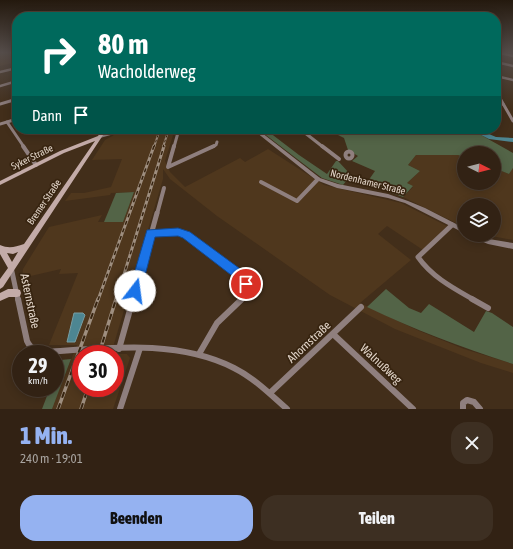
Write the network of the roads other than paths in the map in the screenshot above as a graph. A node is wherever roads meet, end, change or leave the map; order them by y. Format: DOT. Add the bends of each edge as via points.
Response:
graph roads {
  1 [pos="501,77"];
  2 [pos="513,80"];
  3 [pos="12,82"];
  4 [pos="0,86"];
  5 [pos="12,100"];
  6 [pos="501,100"];
  7 [pos="0,104"];
  8 [pos="503,104"];
  9 [pos="12,120"];
  10 [pos="513,121"];
  11 [pos="7,122"];
  12 [pos="0,124"];
  13 [pos="12,129"];
  14 [pos="15,134"];
  15 [pos="102,134"];
  16 [pos="112,134"];
  17 [pos="178,134"];
  18 [pos="260,134"];
  19 [pos="307,134"];
  20 [pos="100,137"];
  21 [pos="217,142"];
  22 [pos="73,148"];
  23 [pos="91,151"];
  24 [pos="335,155"];
  25 [pos="345,156"];
  26 [pos="339,159"];
  27 [pos="36,165"];
  28 [pos="318,179"];
  29 [pos="261,182"];
  30 [pos="0,183"];
  31 [pos="164,188"];
  32 [pos="452,225"];
  33 [pos="457,228"];
  34 [pos="151,233"];
  35 [pos="493,242"];
  36 [pos="26,246"];
  37 [pos="513,246"];
  38 [pos="0,248"];
  39 [pos="11,267"];
  40 [pos="0,285"];
  41 [pos="18,293"];
  42 [pos="0,297"];
  43 [pos="361,308"];
  44 [pos="488,308"];
  45 [pos="333,334"];
  46 [pos="120,345"];
  47 [pos="140,348"];
  48 [pos="124,349"];
  49 [pos="72,351"];
  50 [pos="199,354"];
  51 [pos="271,392"];
  52 [pos="120,409"];
  53 [pos="287,409"];
  54 [pos="413,409"];
  55 [pos="463,409"];
  56 [pos="480,409"];
  1 -- 2 [label="street"];
  3 -- 4 [label="street"];
  5 -- 7 [label="street"];
  6 -- 8 [label="street"];
  8 -- 10 [label="street"];
  9 -- 11 [label="street"];
  11 -- 12 [label="street"];
  11 -- 13 [label="street"];
  14 -- 27 [label="street"];
  15 -- 20 [label="main road, Bremer Straße"];
  16 -- 20 [label="street"];
  17 -- 21 [label="street" via="168,167 216,145"];
  18 -- 28 [label="street, Nordenhamer Straße"];
  19 -- 24 [label="street"];
  20 -- 22 [label="main road, Syker Straße"];
  20 -- 23 [label="main road, Bremer Straße"];
  22 -- 23 [label="main road"];
  22 -- 27 [label="main road, Syker Straße"];
  23 -- 36 [label="main road, Bremer Straße"];
  24 -- 25 [label="street"];
  24 -- 26 [label="street"];
  27 -- 30 [label="main road, Syker Straße"];
  28 -- 29 [label="street" via="297,201"];
  28 -- 32 [label="street, Nordenhamer Straße" via="343,188 402,200"];
  31 -- 34 [label="street"];
  32 -- 33 [label="street, Nordenhamer Straße"];
  32 -- 44 [label="street" via="418,257 423,266 441,280"];
  34 -- 46 [label="street"];
  34 -- 50 [label="street" via="178,232 186,235 239,275 246,284 243,298 214,324"];
  35 -- 37 [label="street"];
  36 -- 38 [label="main road" via="13,251"];
  36 -- 39 [label="main road, Bremer Straße"];
  38 -- 39 [label="main road"];
  39 -- 40 [label="main road, Bremer Straße"];
  39 -- 41 [label="street, Asternstraße"];
  41 -- 42 [label="main road" via="8,293"];
  41 -- 49 [label="street, Asternstraße" via="28,345 35,350 47,352"];
  43 -- 45 [label="street, Ahornstraße"];
  45 -- 51 [label="street, Ahornstraße"];
  45 -- 54 [label="street, Walnußweg"];
  47 -- 48 [label="street, Asternstraße"];
  47 -- 50 [label="street, Asternstraße"];
  47 -- 52 [label="street"];
  50 -- 51 [label="street, Asternstraße" via="231,366"];
  51 -- 53 [label="street, Asternstraße"];
  55 -- 56 [label="street" via="465,401 470,400"];
}
